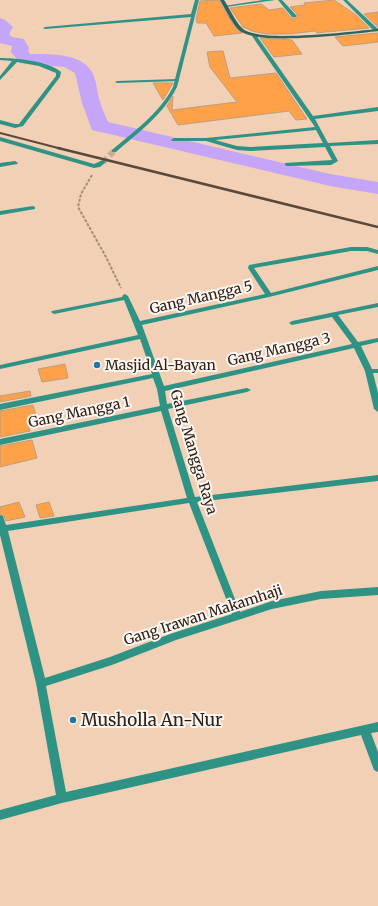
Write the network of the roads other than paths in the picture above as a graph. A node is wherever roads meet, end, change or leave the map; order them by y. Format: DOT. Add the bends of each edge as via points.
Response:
graph roads {
  1 [pos="197,0"];
  2 [pos="222,0"];
  3 [pos="273,0"];
  4 [pos="280,0"];
  5 [pos="344,0"];
  6 [pos="226,6"];
  7 [pos="193,15"];
  8 [pos="294,16"];
  9 [pos="45,28"];
  10 [pos="377,30"];
  11 [pos="254,36"];
  12 [pos="0,59"];
  13 [pos="16,60"];
  14 [pos="0,79"];
  15 [pos="177,80"];
  16 [pos="116,82"];
  17 [pos="378,109"];
  18 [pos="311,118"];
  19 [pos="0,122"];
  20 [pos="318,128"];
  21 [pos="0,138"];
  22 [pos="206,139"];
  23 [pos="174,140"];
  24 [pos="378,142"];
  25 [pos="326,144"];
  26 [pos="114,151"];
  27 [pos="103,162"];
  28 [pos="15,163"];
  29 [pos="287,164"];
  30 [pos="0,165"];
  31 [pos="33,208"];
  32 [pos="0,213"];
  33 [pos="378,252"];
  34 [pos="378,268"];
  35 [pos="269,295"];
  36 [pos="378,305"];
  37 [pos="54,312"];
  38 [pos="334,315"];
  39 [pos="292,323"];
  40 [pos="138,324"];
  41 [pos="143,336"];
  42 [pos="378,340"];
  43 [pos="356,344"];
  44 [pos="0,367"];
  45 [pos="369,371"];
  46 [pos="378,371"];
  47 [pos="156,375"];
  48 [pos="160,389"];
  49 [pos="247,390"];
  50 [pos="0,407"];
  51 [pos="164,407"];
  52 [pos="378,409"];
  53 [pos="0,442"];
  54 [pos="378,478"];
  55 [pos="192,500"];
  56 [pos="0,518"];
  57 [pos="2,529"];
  58 [pos="378,591"];
  59 [pos="237,616"];
  60 [pos="41,683"];
  61 [pos="378,728"];
  62 [pos="364,731"];
  63 [pos="378,767"];
  64 [pos="62,798"];
  65 [pos="0,815"];
  1 -- 7 [label="street"];
  2 -- 6 [label="street"];
  3 -- 6 [label="street"];
  4 -- 8 [label="street"];
  5 -- 10 [label="street"];
  6 -- 11 [label="street" via="241,30"];
  7 -- 9 [label="street"];
  7 -- 15 [label="street"];
  10 -- 11 [label="street" via="325,36"];
  11 -- 18 [label="street"];
  12 -- 13 [label="street"];
  13 -- 14 [label="street"];
  13 -- 19 [label="street" via="56,69 59,72 58,76 21,125"];
  15 -- 16 [label="lane"];
  15 -- 26 [label="street" via="166,105"];
  17 -- 18 [label="street"];
  18 -- 20 [label="street"];
  20 -- 22 [label="street"];
  20 -- 25 [label="street"];
  21 -- 27 [label="street" via="98,166"];
  22 -- 23 [label="street"];
  22 -- 25 [label="street" via="250,149"];
  24 -- 25 [label="street"];
  25 -- 29 [label="street" via="335,159 334,163"];
  28 -- 30 [label="street"];
  31 -- 32 [label="street"];
  33 -- 35 [label="street" via="352,249 251,266"];
  34 -- 35 [label="street, Gang Mangga 5"];
  35 -- 40 [label="street, Gang Mangga 5"];
  36 -- 38 [label="street"];
  37 -- 40 [label="street, Gang Mangga Raya" via="125,297"];
  38 -- 39 [label="street"];
  38 -- 43 [label="street"];
  40 -- 41 [label="street, Gang Mangga Raya"];
  41 -- 44 [label="street"];
  41 -- 47 [label="street, Gang Mangga Raya"];
  42 -- 43 [label="street, Gang Mangga 3"];
  43 -- 45 [label="street"];
  43 -- 48 [label="street, Gang Mangga 3"];
  45 -- 46 [label="street"];
  45 -- 52 [label="street"];
  47 -- 48 [label="street, Gang Mangga Raya"];
  47 -- 50 [label="street"];
  48 -- 51 [label="street, Gang Mangga Raya"];
  49 -- 51 [label="street, Gang Mangga 1"];
  51 -- 53 [label="street, Gang Mangga 1"];
  51 -- 55 [label="street, Gang Mangga Raya"];
  54 -- 55 [label="street"];
  55 -- 57 [label="street"];
  55 -- 59 [label="street, Gang Mangga Raya"];
  56 -- 57 [label="street"];
  57 -- 60 [label="street"];
  58 -- 59 [label="street, Gang Irawan Makamhaji" via="321,595 272,605"];
  59 -- 60 [label="street, Gang Irawan Makamhaji" via="112,661"];
  60 -- 64 [label="street"];
  61 -- 62 [label="street"];
  62 -- 63 [label="street"];
  62 -- 64 [label="street"];
  64 -- 65 [label="street"];
}
